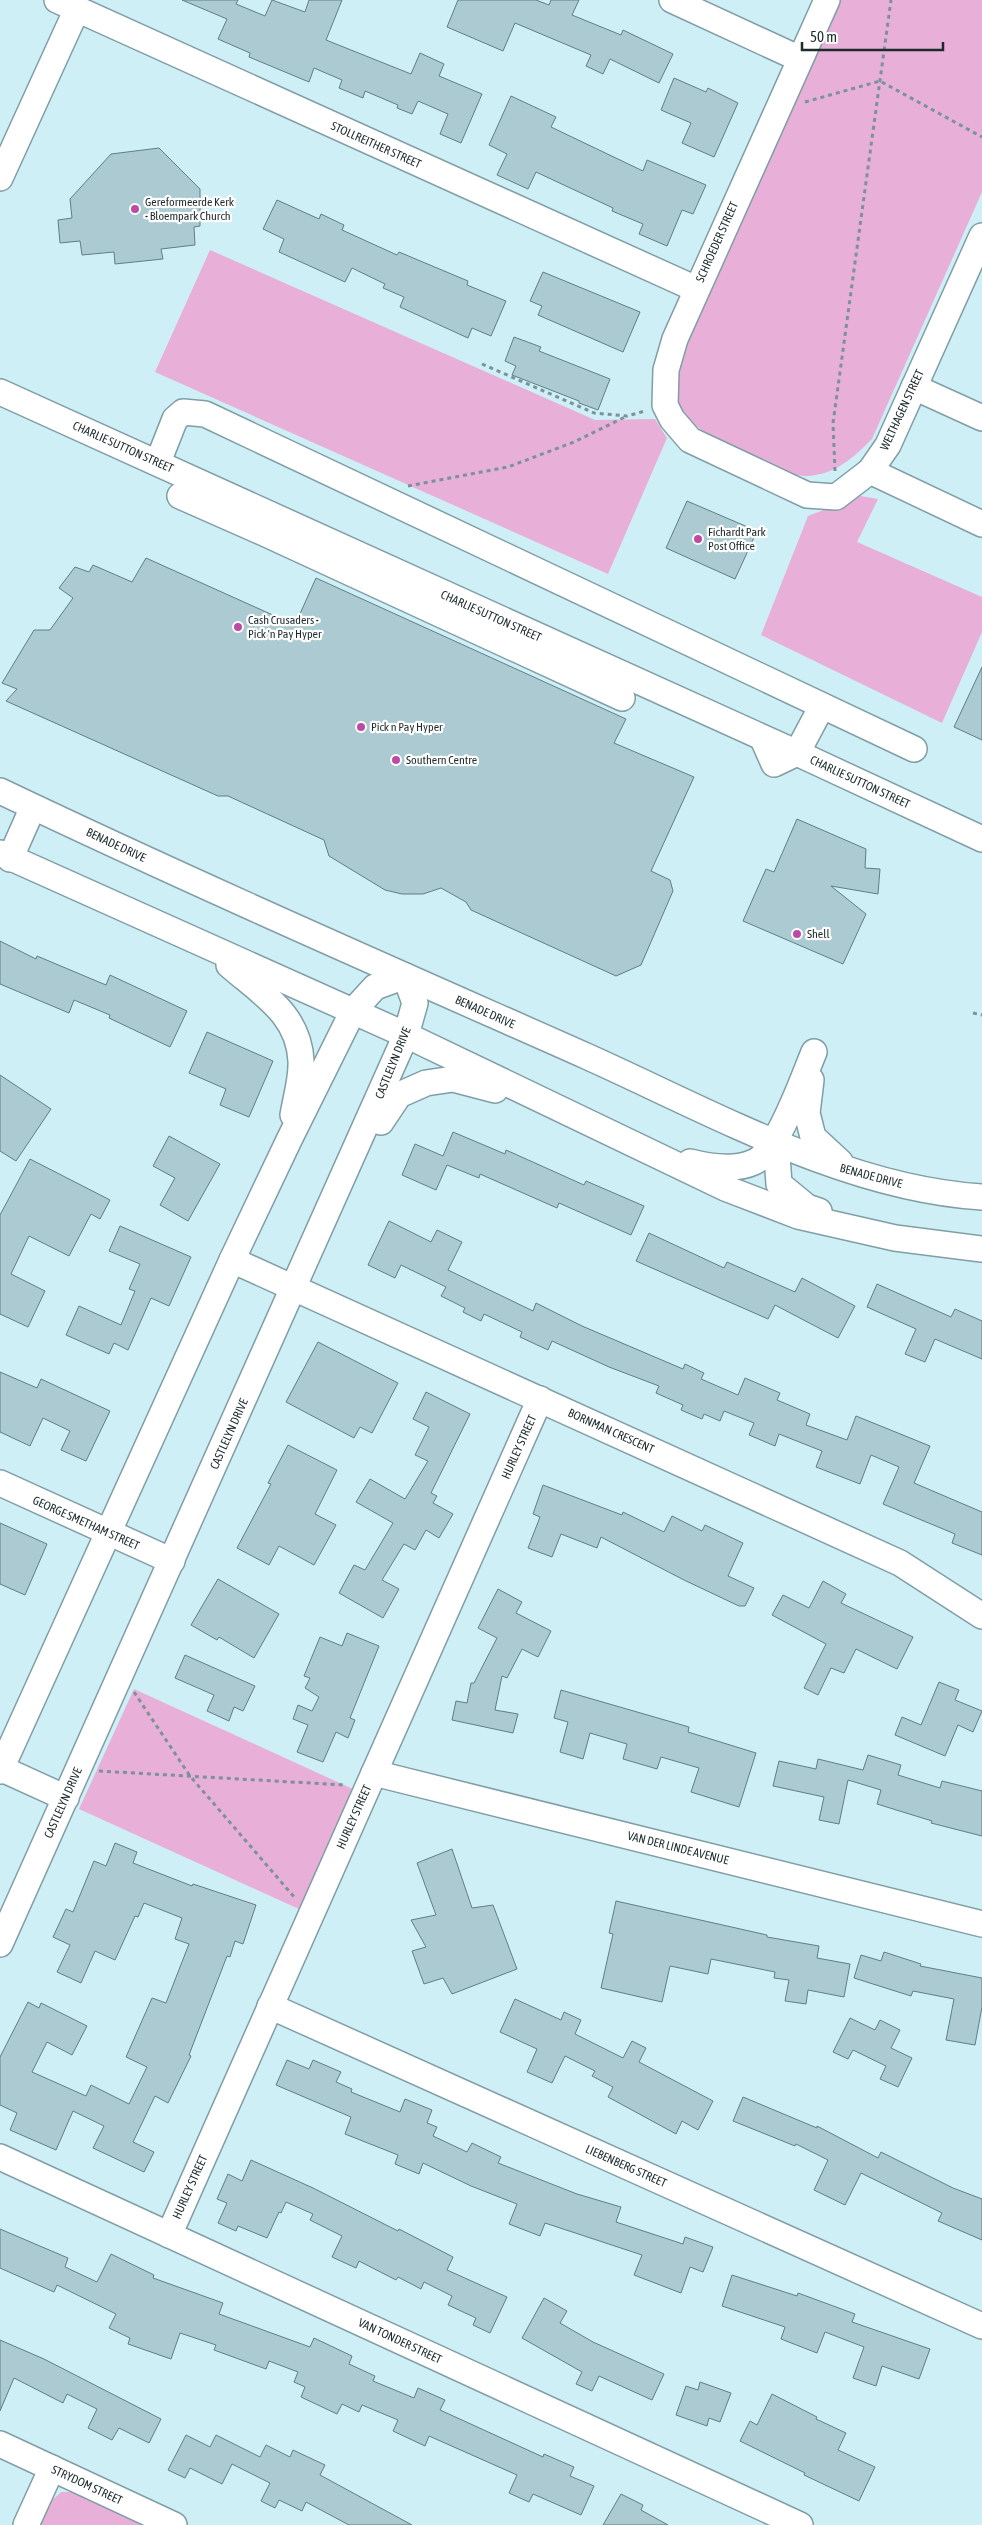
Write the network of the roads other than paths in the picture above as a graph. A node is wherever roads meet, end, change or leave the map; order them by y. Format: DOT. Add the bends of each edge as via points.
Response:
graph roads {
  1 [pos="672,0"];
  2 [pos="827,0"];
  3 [pos="67,4"];
  4 [pos="800,58"];
  5 [pos="0,178"];
  6 [pos="982,236"];
  7 [pos="696,289"];
  8 [pos="914,386"];
  9 [pos="0,392"];
  10 [pos="982,418"];
  11 [pos="166,466"];
  12 [pos="870,471"];
  13 [pos="188,488"];
  14 [pos="836,497"];
  15 [pos="982,524"];
  16 [pos="622,698"];
  17 [pos="822,706"];
  18 [pos="914,749"];
  19 [pos="797,753"];
  20 [pos="0,791"];
  21 [pos="34,807"];
  22 [pos="982,839"];
  23 [pos="5,856"];
  24 [pos="208,947"];
  25 [pos="405,976"];
  26 [pos="353,1012"];
  27 [pos="406,1036"];
  28 [pos="553,1105"];
  29 [pos="612,1133"];
  30 [pos="289,1140"];
  31 [pos="776,1142"];
  32 [pos="851,1172"];
  33 [pos="343,1178"];
  34 [pos="982,1197"];
  35 [pos="895,1238"];
  36 [pos="982,1249"];
  37 [pos="232,1260"];
  38 [pos="294,1288"];
  39 [pos="540,1399"];
  40 [pos="0,1483"];
  41 [pos="108,1534"];
  42 [pos="172,1561"];
  43 [pos="982,1616"];
  44 [pos="0,1769"];
  45 [pos="371,1780"];
  46 [pos="66,1798"];
  47 [pos="982,1924"];
  48 [pos="0,1944"];
  49 [pos="270,2006"];
  50 [pos="0,2157"];
  51 [pos="169,2235"];
  52 [pos="982,2326"];
  53 [pos="0,2444"];
  54 [pos="52,2468"];
  55 [pos="26,2525"];
  56 [pos="174,2525"];
  57 [pos="800,2525"];
  1 -- 4 [label="street"];
  2 -- 4 [label="street, SCHROEDER STREET"];
  3 -- 5 [label="street"];
  3 -- 7 [label="street, STOLLREITHER STREET"];
  4 -- 7 [label="street, SCHROEDER STREET"];
  6 -- 8 [label="street, WELTHAGEN STREET"];
  7 -- 14 [label="street, SCHROEDER STREET" via="666,370 665,405 672,419 690,440 734,462 807,495"];
  8 -- 10 [label="street"];
  8 -- 12 [label="street, WELTHAGEN STREET" via="888,445"];
  9 -- 11 [label="street, CHARLIE SUTTON STREET"];
  11 -- 13 [label="street, CHARLIE SUTTON STREET"];
  11 -- 17 [label="street" via="175,419 183,412 205,414"];
  12 -- 14 [label="street, WELTHAGEN STREET"];
  12 -- 15 [label="street"];
  13 -- 16 [label="street" via="264,533"];
  13 -- 19 [label="street, CHARLIE SUTTON STREET"];
  17 -- 18 [label="street"];
  17 -- 19 [label="street"];
  19 -- 22 [label="street, CHARLIE SUTTON STREET"];
  20 -- 21 [label="street, BENADE DRIVE"];
  21 -- 23 [label="street"];
  21 -- 25 [label="street, BENADE DRIVE"];
  23 -- 24 [label="street"];
  24 -- 26 [label="street"];
  24 -- 30 [label="street" via="289,1018 298,1036 301,1062"];
  25 -- 26 [label="street" via="375,988"];
  25 -- 27 [label="street, CASTLELYN DRIVE" via="415,1003"];
  25 -- 31 [label="street, BENADE DRIVE"];
  26 -- 27 [label="street"];
  26 -- 30 [label="street"];
  27 -- 28 [label="street"];
  27 -- 33 [label="street, CASTLELYN DRIVE"];
  28 -- 29 [label="street"];
  28 -- 33 [label="street" via="453,1079 426,1083 398,1095"];
  29 -- 31 [label="street" via="680,1160 720,1168 755,1162"];
  29 -- 35 [label="street" via="725,1188 798,1216"];
  30 -- 37 [label="street"];
  31 -- 32 [label="street, BENADE DRIVE"];
  31 -- 32 [label="street" via="814,1052 807,1113 813,1137"];
  31 -- 35 [label="street" via="779,1184 807,1207"];
  32 -- 34 [label="street, BENADE DRIVE" via="923,1189"];
  33 -- 38 [label="street, CASTLELYN DRIVE"];
  35 -- 36 [label="street"];
  37 -- 38 [label="street, BORNMAN CRESCENT"];
  37 -- 41 [label="street"];
  38 -- 39 [label="street, BORNMAN CRESCENT"];
  38 -- 42 [label="street, CASTLELYN DRIVE"];
  39 -- 43 [label="street, BORNMAN CRESCENT" via="900,1563"];
  39 -- 45 [label="street, HURLEY STREET"];
  40 -- 41 [label="street, GEORGE SMETHAM STREET"];
  41 -- 42 [label="street, GEORGE SMETHAM STREET"];
  41 -- 44 [label="street"];
  42 -- 46 [label="street, CASTLELYN DRIVE"];
  44 -- 46 [label="street"];
  45 -- 47 [label="street, VAN DER LINDE AVENUE"];
  45 -- 49 [label="street, HURLEY STREET"];
  46 -- 48 [label="street, CASTLELYN DRIVE"];
  49 -- 51 [label="street, HURLEY STREET"];
  49 -- 52 [label="street, LIEBENBERG STREET"];
  50 -- 51 [label="street, VAN TONDER STREET"];
  51 -- 57 [label="street, VAN TONDER STREET"];
  53 -- 54 [label="street, STRYDOM STREET"];
  54 -- 55 [label="street"];
  54 -- 56 [label="street, STRYDOM STREET"];
}
